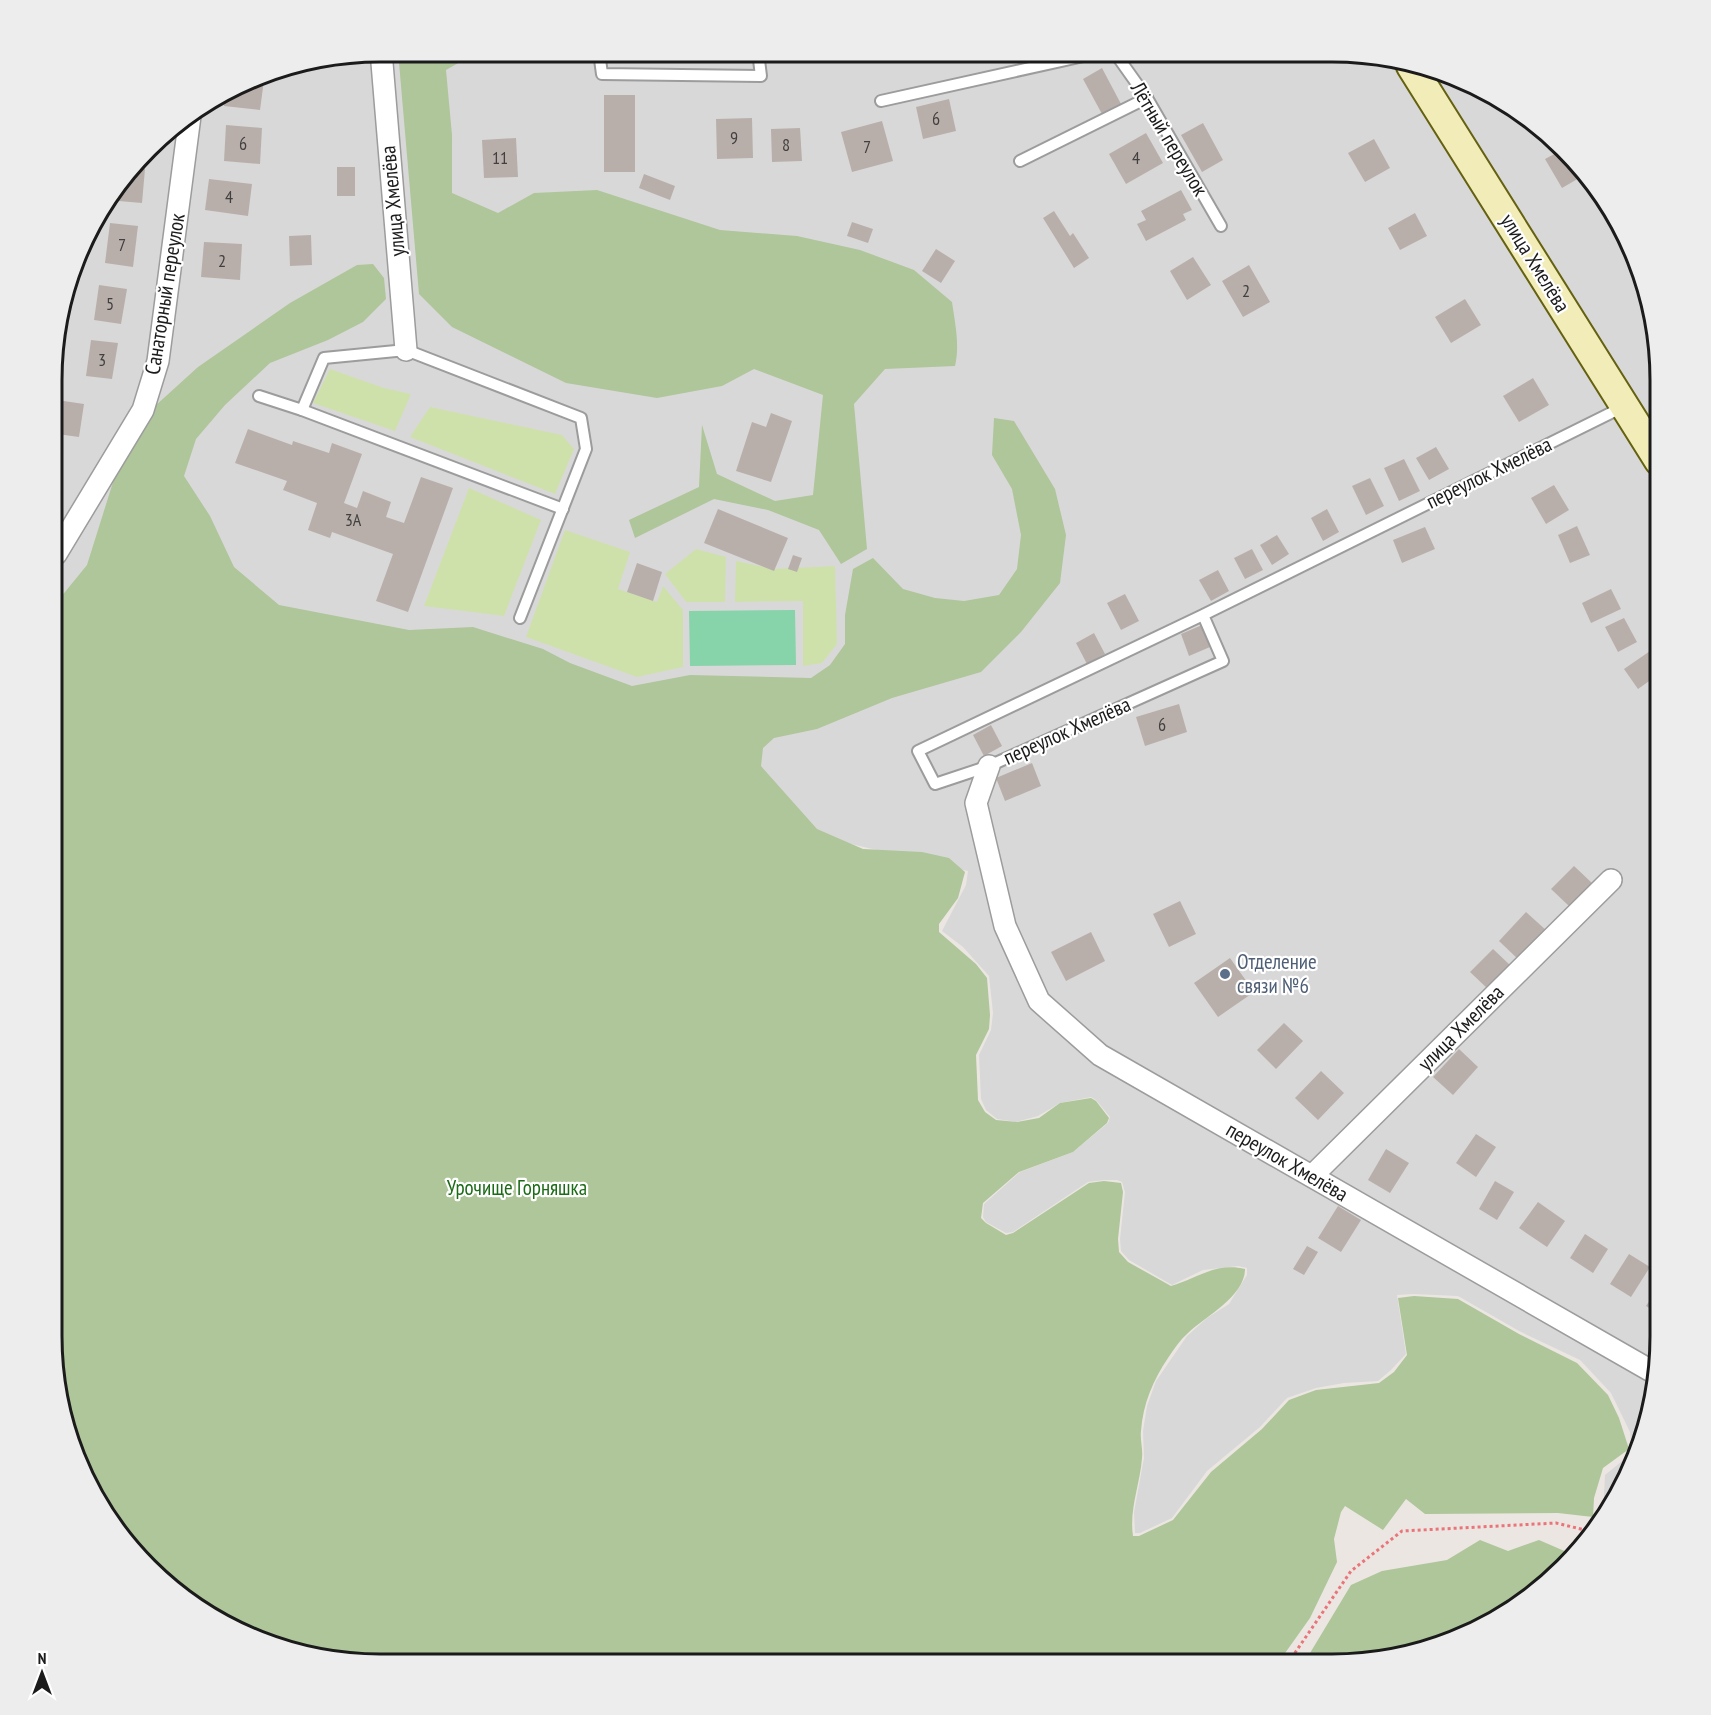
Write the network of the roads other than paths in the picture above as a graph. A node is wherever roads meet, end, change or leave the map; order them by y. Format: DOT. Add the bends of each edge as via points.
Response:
graph roads {
  1 [pos="382,61"];
  2 [pos="600,61"];
  3 [pos="759,61"];
  4 [pos="1061,61"];
  5 [pos="1121,61"];
  6 [pos="1415,72"];
  7 [pos="1147,98"];
  8 [pos="881,101"];
  9 [pos="189,125"];
  10 [pos="1020,161"];
  11 [pos="1221,226"];
  12 [pos="406,350"];
  13 [pos="259,396"];
  14 [pos="1625,406"];
  15 [pos="302,410"];
  16 [pos="1650,446"];
  17 [pos="563,509"];
  18 [pos="62,544"];
  19 [pos="1203,615"];
  20 [pos="520,618"];
  21 [pos="989,766"];
  22 [pos="1611,880"];
  23 [pos="1312,1176"];
  24 [pos="1648,1364"];
  1 -- 12 [label="street, улица Хмелёва"];
  2 -- 3 [label="lane" via="602,74 761,76"];
  4 -- 8 [label="lane"];
  5 -- 7 [label="lane, Лётный переулок"];
  6 -- 14 [label="main road, улица Хмелёва"];
  7 -- 10 [label="lane"];
  7 -- 11 [label="lane, Лётный переулок"];
  9 -- 18 [label="street, Санаторный переулок" via="158,361 143,410"];
  12 -- 15 [label="lane" via="324,358"];
  12 -- 17 [label="lane" via="580,418 586,449"];
  13 -- 15 [label="lane"];
  14 -- 16 [label="main road, улица Хмелёва"];
  14 -- 19 [label="lane, переулок Хмелёва"];
  15 -- 17 [label="lane"];
  17 -- 20 [label="lane"];
  19 -- 21 [label="lane, переулок Хмелёва" via="1223,661"];
  19 -- 21 [label="lane" via="918,752 935,784"];
  21 -- 23 [label="street, переулок Хмелёва" via="976,803 1005,926 1039,1000 1100,1055"];
  22 -- 23 [label="street, улица Хмелёва"];
  23 -- 24 [label="street, переулок Хмелёва"];
}
